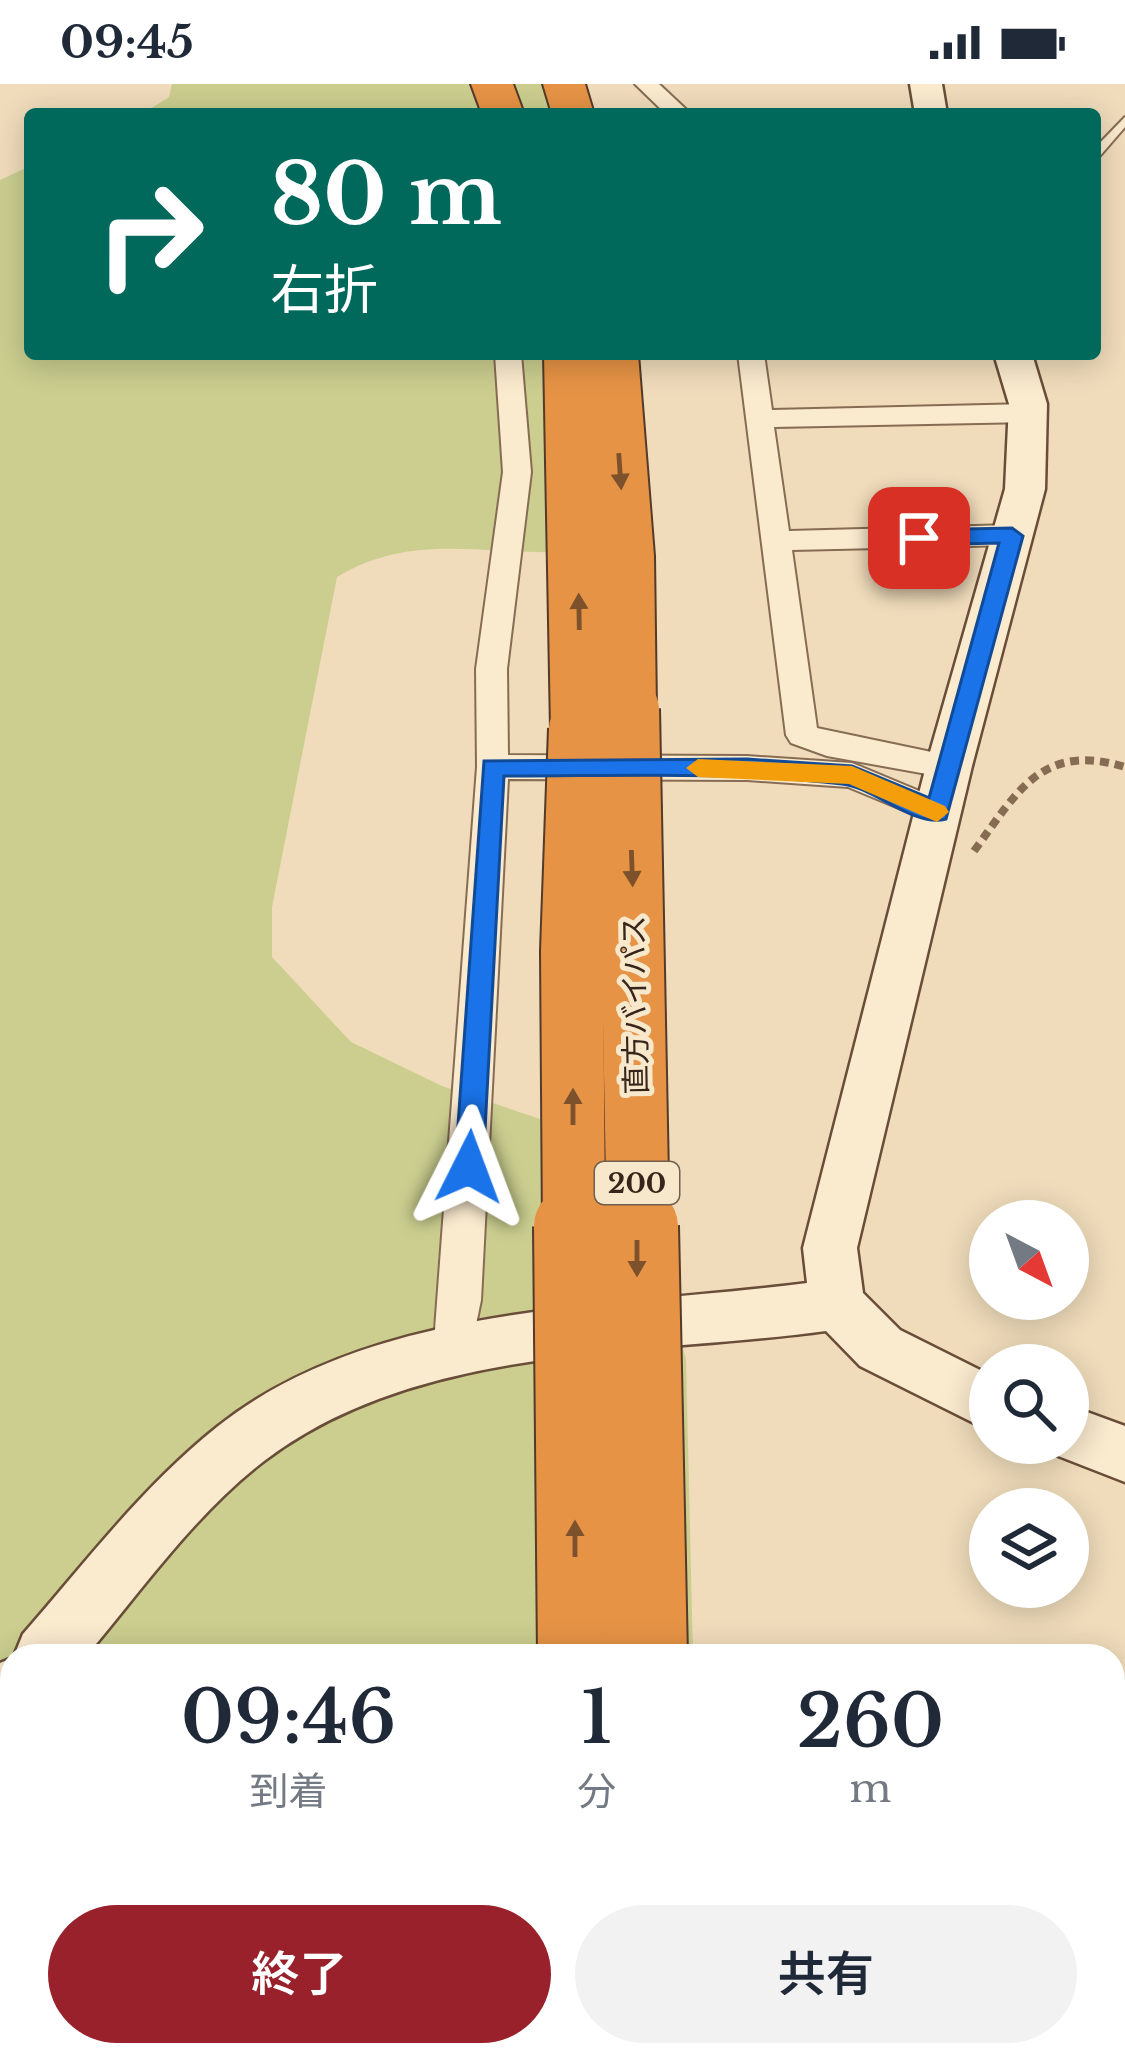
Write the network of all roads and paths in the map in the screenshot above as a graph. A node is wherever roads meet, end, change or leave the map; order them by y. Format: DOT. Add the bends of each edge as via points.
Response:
graph roads {
  1 [pos="646,84"];
  2 [pos="673,108"];
  3 [pos="1125,120"];
  4 [pos="1101,148"];
  5 [pos="508,360"];
  6 [pos="569,360"];
  7 [pos="614,360"];
  8 [pos="753,360"];
  9 [pos="1015,360"];
  10 [pos="1028,413"];
  11 [pos="762,418"];
  12 [pos="1012,536"];
  13 [pos="779,541"];
  14 [pos="604,719"];
  15 [pos="949,766"];
  16 [pos="493,767"];
  17 [pos="1125,767"];
  18 [pos="937,812"];
  19 [pos="917,892"];
  20 [pos="837,1304"];
  21 [pos="453,1356"];
  22 [pos="969,1396"];
  23 [pos="1089,1441"];
  24 [pos="1125,1454"];
  25 [pos="56,1644"];
  26 [pos="578,1644"];
  27 [pos="646,1644"];
  1 -- 2 [label="street"];
  3 -- 4 [label="lane"];
  5 -- 16 [label="street" via="515,506 496,601 487,714"];
  14 -- 6 [label="highway, 直方バイパス / 200, one-way"];
  7 -- 14 [label="highway, 直方バイパス / 200, one-way" via="627,556"];
  8 -- 11 [label="street"];
  9 -- 10 [label="street"];
  10 -- 11 [label="street"];
  10 -- 12 [label="street" via="1025,489"];
  11 -- 13 [label="street"];
  12 -- 13 [label="street"];
  12 -- 15 [label="street"];
  13 -- 15 [label="street" via="802,735"];
  26 -- 14 [label="highway, 直方バイパス / 200, one-way, bridge" via="572,951"];
  14 -- 27 [label="highway, 直方バイパス / 200, one-way, bridge"];
  15 -- 18 [label="street"];
  16 -- 18 [label="street" via="852,776"];
  16 -- 21 [label="street"];
  17 -- 19 [label="path" via="1070,754 1049,762 949,883"];
  18 -- 19 [label="street"];
  19 -- 20 [label="street" via="830,1248"];
  20 -- 21 [label="street" via="608,1328"];
  20 -- 22 [label="street" via="880,1348"];
  21 -- 25 [label="street" via="371,1371 270,1423 198,1484"];
  23 -- 24 [label="street"];
}
